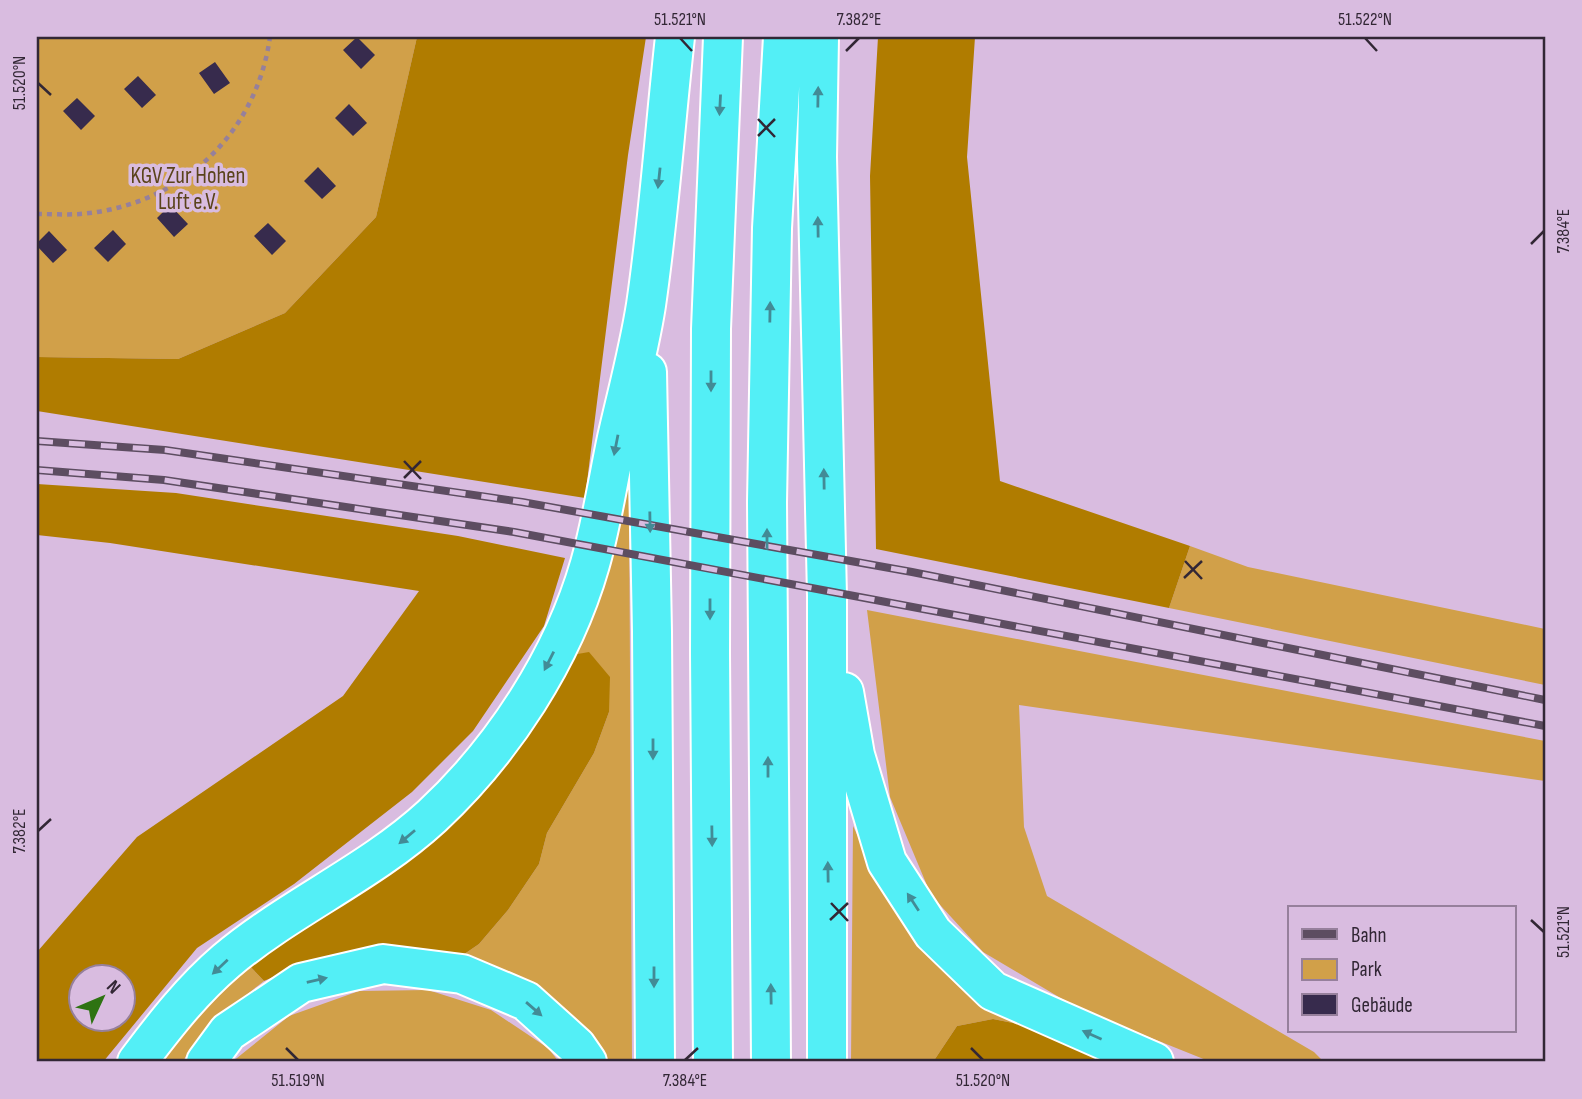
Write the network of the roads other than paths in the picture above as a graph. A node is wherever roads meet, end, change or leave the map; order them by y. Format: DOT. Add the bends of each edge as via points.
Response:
graph roads {
  1 [pos="675,37"];
  2 [pos="723,37"];
  3 [pos="783,37"];
  4 [pos="819,37"];
  5 [pos="645,307"];
  6 [pos="827,596"];
  7 [pos="137,1062"];
  8 [pos="206,1062"];
  9 [pos="587,1062"];
  10 [pos="654,1062"];
  11 [pos="713,1062"];
  12 [pos="771,1062"];
  13 [pos="827,1062"];
  14 [pos="1154,1062"];
  1 -- 5 [label="highway, one-way"];
  2 -- 11 [label="highway, one-way" via="711,329"];
  12 -- 3 [label="highway, one-way" via="767,502 772,228"];
  6 -- 4 [label="highway, one-way" via="817,157"];
  5 -- 7 [label="highway, one-way" via="590,566 543,673 503,734 459,788 386,854 228,960 197,988"];
  5 -- 10 [label="highway, one-way"];
  13 -- 6 [label="highway, one-way"];
  14 -- 6 [label="highway, one-way" via="993,991 933,933 887,862 855,755"];
  8 -- 9 [label="highway, one-way" via="228,1032 301,983 383,964 462,974 526,1002 576,1046"];
}
